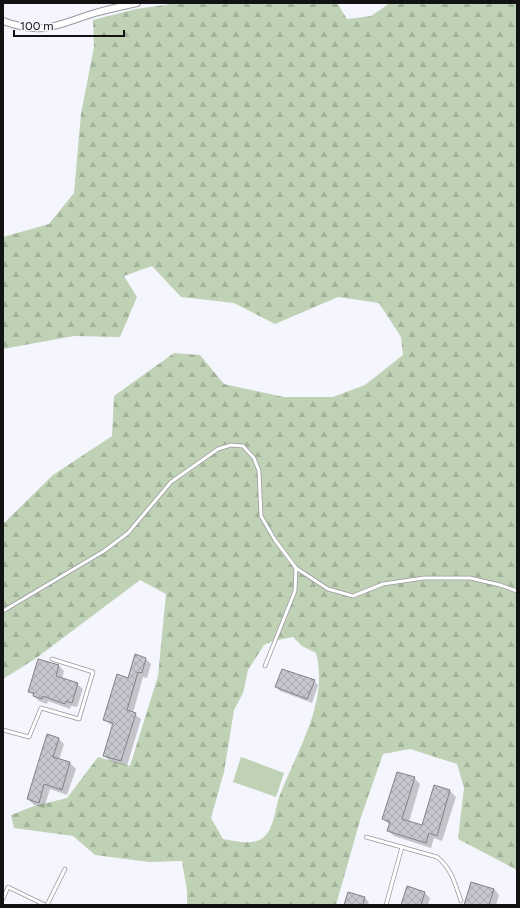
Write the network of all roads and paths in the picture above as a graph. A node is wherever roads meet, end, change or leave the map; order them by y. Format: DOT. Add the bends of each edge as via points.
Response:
graph roads {
  1 [pos="137,3"];
  2 [pos="3,20"];
  3 [pos="296,568"];
  4 [pos="517,591"];
  5 [pos="3,610"];
  6 [pos="52,659"];
  7 [pos="265,666"];
  8 [pos="3,730"];
  9 [pos="366,837"];
  10 [pos="402,848"];
  11 [pos="65,869"];
  12 [pos="3,900"];
  13 [pos="461,901"];
  14 [pos="46,905"];
  15 [pos="386,905"];
  1 -- 2 [label="street" via="95,13 52,28 34,29"];
  3 -- 4 [label="lane" via="328,589 353,596 383,584 424,578 470,578"];
  3 -- 5 [label="lane" via="261,516 259,471 254,458 243,446 231,445 218,448 171,482 128,533 104,551"];
  3 -- 7 [label="lane" via="295,591"];
  6 -- 8 [label="lane" via="93,672 79,719 41,708 29,737"];
  9 -- 10 [label="lane"];
  10 -- 13 [label="lane" via="437,857 446,864"];
  10 -- 15 [label="lane"];
  11 -- 14 [label="lane"];
  12 -- 14 [label="lane" via="8,888"];
}
